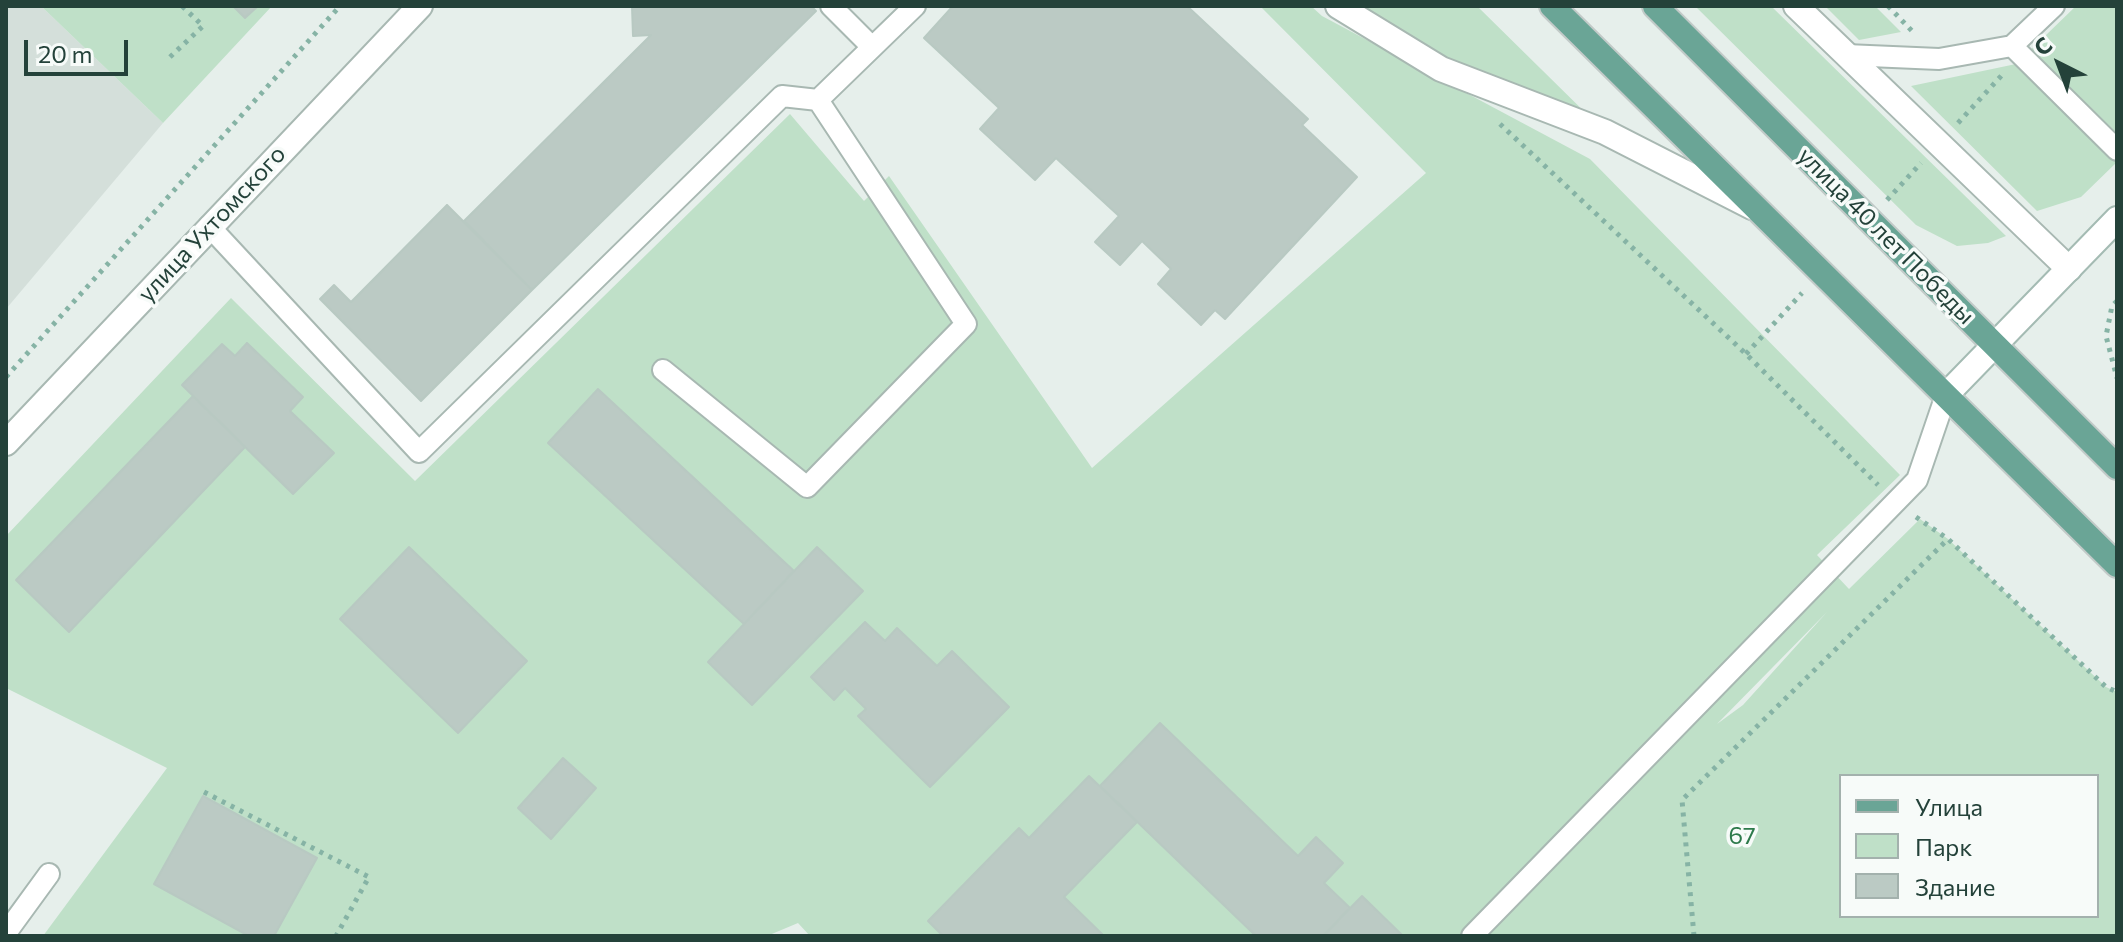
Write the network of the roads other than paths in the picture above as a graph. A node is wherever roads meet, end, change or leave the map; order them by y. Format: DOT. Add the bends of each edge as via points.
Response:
graph roads {
  1 [pos="420,6"];
  2 [pos="831,6"];
  3 [pos="915,6"];
  4 [pos="1338,6"];
  5 [pos="1552,6"];
  6 [pos="1655,6"];
  7 [pos="1796,6"];
  8 [pos="2054,6"];
  9 [pos="2012,46"];
  10 [pos="872,47"];
  11 [pos="1846,55"];
  12 [pos="818,100"];
  13 [pos="2117,150"];
  14 [pos="1757,209"];
  15 [pos="2117,219"];
  16 [pos="209,226"];
  17 [pos="2069,269"];
  18 [pos="1993,343"];
  19 [pos="663,370"];
  20 [pos="1946,395"];
  21 [pos="6,443"];
  22 [pos="2117,467"];
  23 [pos="2117,565"];
  24 [pos="49,874"];
  25 [pos="6,933"];
  26 [pos="1472,936"];
  1 -- 16 [label="street, улица Ухтомского"];
  2 -- 10 [label="lane"];
  3 -- 10 [label="lane"];
  4 -- 14 [label="street" via="1441,69 1605,132"];
  5 -- 14 [label="main road"];
  6 -- 18 [label="main road, улица 40 лет Победы"];
  7 -- 11 [label="street"];
  8 -- 9 [label="lane"];
  9 -- 11 [label="lane" via="1939,59"];
  9 -- 13 [label="lane"];
  10 -- 12 [label="lane"];
  11 -- 17 [label="street"];
  12 -- 16 [label="lane" via="782,96 419,452"];
  12 -- 19 [label="lane" via="966,324 807,487"];
  14 -- 20 [label="main road"];
  15 -- 17 [label="street"];
  16 -- 21 [label="street, улица Ухтомского"];
  17 -- 18 [label="street"];
  18 -- 20 [label="street"];
  18 -- 22 [label="main road, улица 40 лет Победы"];
  20 -- 23 [label="main road"];
  20 -- 26 [label="lane" via="1917,480"];
  24 -- 25 [label="lane"];
}
